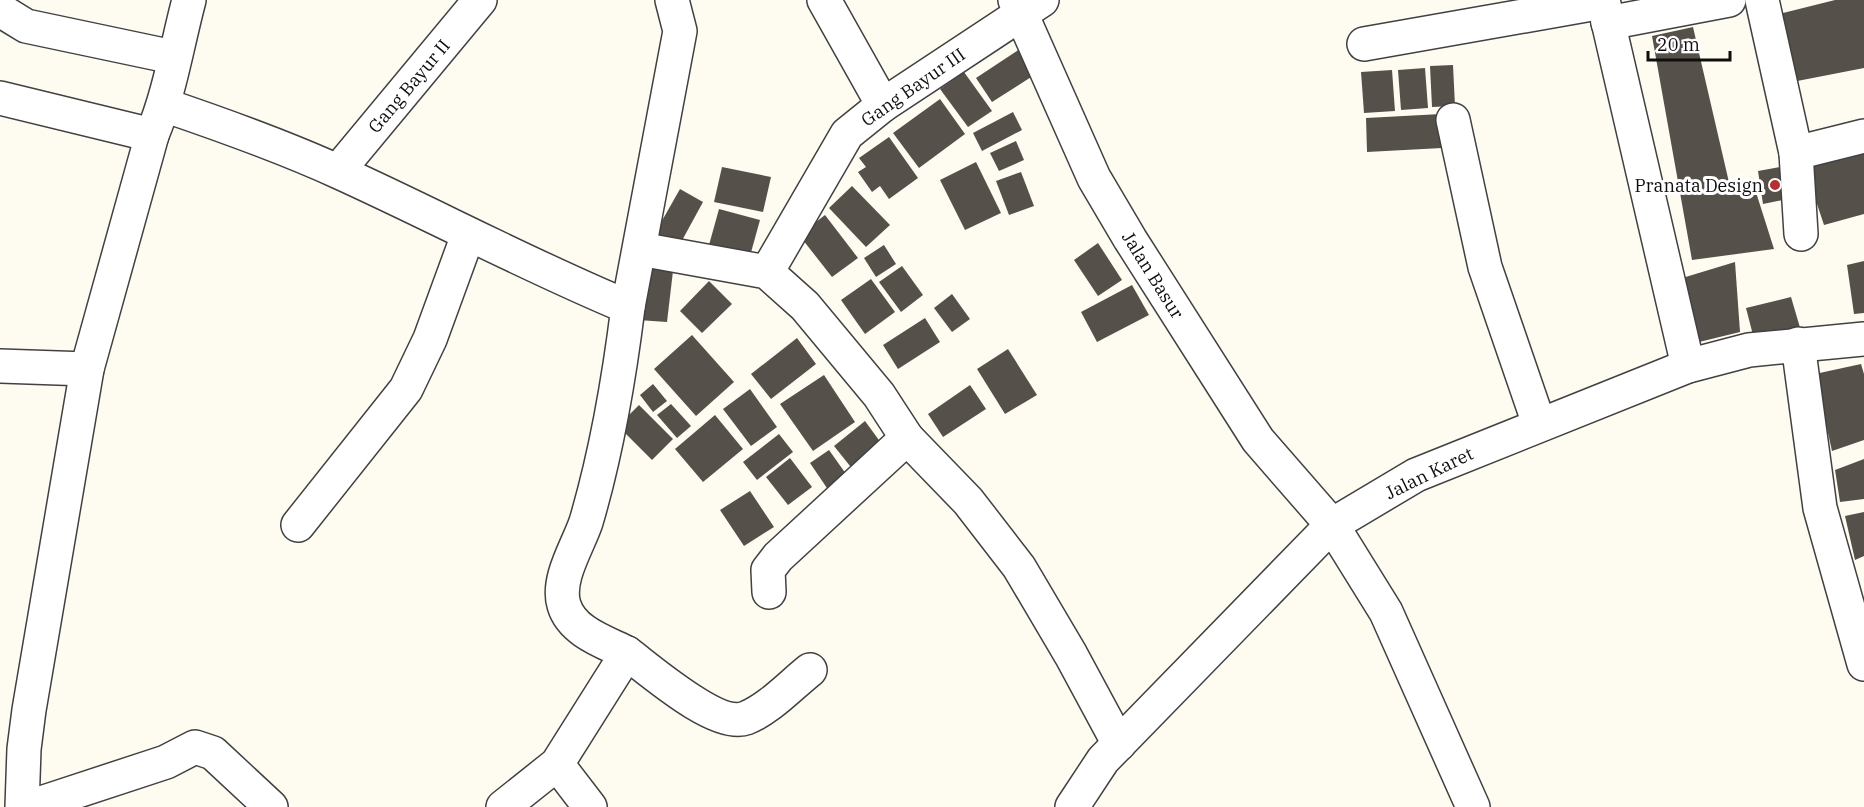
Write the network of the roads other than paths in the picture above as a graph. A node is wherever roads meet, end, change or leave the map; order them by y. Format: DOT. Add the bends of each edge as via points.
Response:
graph roads {
  1 [pos="189,0"];
  2 [pos="480,0"];
  3 [pos="672,0"];
  4 [pos="824,0"];
  5 [pos="1729,0"];
  6 [pos="1762,0"];
  7 [pos="1027,4"];
  8 [pos="1605,8"];
  9 [pos="0,10"];
  10 [pos="1364,44"];
  11 [pos="173,57"];
  12 [pos="0,98"];
  13 [pos="164,105"];
  14 [pos="883,105"];
  15 [pos="1453,120"];
  16 [pos="152,135"];
  17 [pos="1864,136"];
  18 [pos="1796,153"];
  19 [pos="338,171"];
  20 [pos="1801,234"];
  21 [pos="468,235"];
  22 [pos="640,249"];
  23 [pos="767,272"];
  24 [pos="628,307"];
  25 [pos="1864,339"];
  26 [pos="1798,344"];
  27 [pos="0,366"];
  28 [pos="1688,366"];
  29 [pos="87,369"];
  30 [pos="1539,424"];
  31 [pos="907,438"];
  32 [pos="298,525"];
  33 [pos="1332,525"];
  34 [pos="769,592"];
  35 [pos="1859,626"];
  36 [pos="627,653"];
  37 [pos="1864,664"];
  38 [pos="810,670"];
  39 [pos="14,711"];
  40 [pos="1119,744"];
  41 [pos="557,764"];
  42 [pos="22,807"];
  43 [pos="29,807"];
  44 [pos="271,807"];
  45 [pos="503,807"];
  46 [pos="590,807"];
  47 [pos="1072,807"];
  48 [pos="1473,807"];
  1 -- 11 [label="street"];
  2 -- 19 [label="street, Gang Bayur II"];
  3 -- 22 [label="street" via="680,31"];
  4 -- 14 [label="street"];
  5 -- 8 [label="street"];
  6 -- 18 [label="street"];
  7 -- 14 [label="street, Gang Bayur III"];
  7 -- 33 [label="street, Jalan Basur" via="1094,178 1258,440"];
  8 -- 10 [label="street"];
  8 -- 28 [label="street"];
  9 -- 11 [label="street" via="26,26"];
  11 -- 13 [label="street"];
  12 -- 16 [label="street"];
  13 -- 16 [label="street"];
  13 -- 19 [label="street" via="243,131"];
  14 -- 23 [label="street, Gang Bayur III" via="847,134"];
  15 -- 30 [label="street" via="1485,267"];
  16 -- 29 [label="street"];
  17 -- 18 [label="street"];
  18 -- 20 [label="street"];
  19 -- 21 [label="street"];
  21 -- 24 [label="street"];
  21 -- 32 [label="street" via="430,339 406,388"];
  22 -- 23 [label="street"];
  22 -- 24 [label="street"];
  23 -- 31 [label="street" via="805,306 872,386"];
  24 -- 36 [label="street" via="616,401 585,522 563,582 564,605 582,630"];
  25 -- 26 [label="street, Jalan Karet"];
  26 -- 28 [label="street, Jalan Karet" via="1749,350"];
  26 -- 35 [label="street" via="1820,508"];
  27 -- 29 [label="street"];
  28 -- 30 [label="street, Jalan Karet"];
  29 -- 39 [label="street"];
  30 -- 33 [label="street, Jalan Karet" via="1416,475"];
  31 -- 34 [label="street" via="778,556 768,570"];
  31 -- 40 [label="street" via="968,501 1019,567"];
  33 -- 40 [label="street, Jalan Karet"];
  33 -- 48 [label="street, Jalan Basur" via="1386,612"];
  35 -- 37 [label="street"];
  36 -- 38 [label="street" via="677,690 729,719 746,718 761,709"];
  36 -- 41 [label="street"];
  39 -- 42 [label="street" via="24,748"];
  40 -- 47 [label="street, Jalan Karet" via="1103,760"];
  41 -- 45 [label="street"];
  41 -- 46 [label="street"];
  43 -- 44 [label="street" via="166,762 195,747 213,753"];
}
